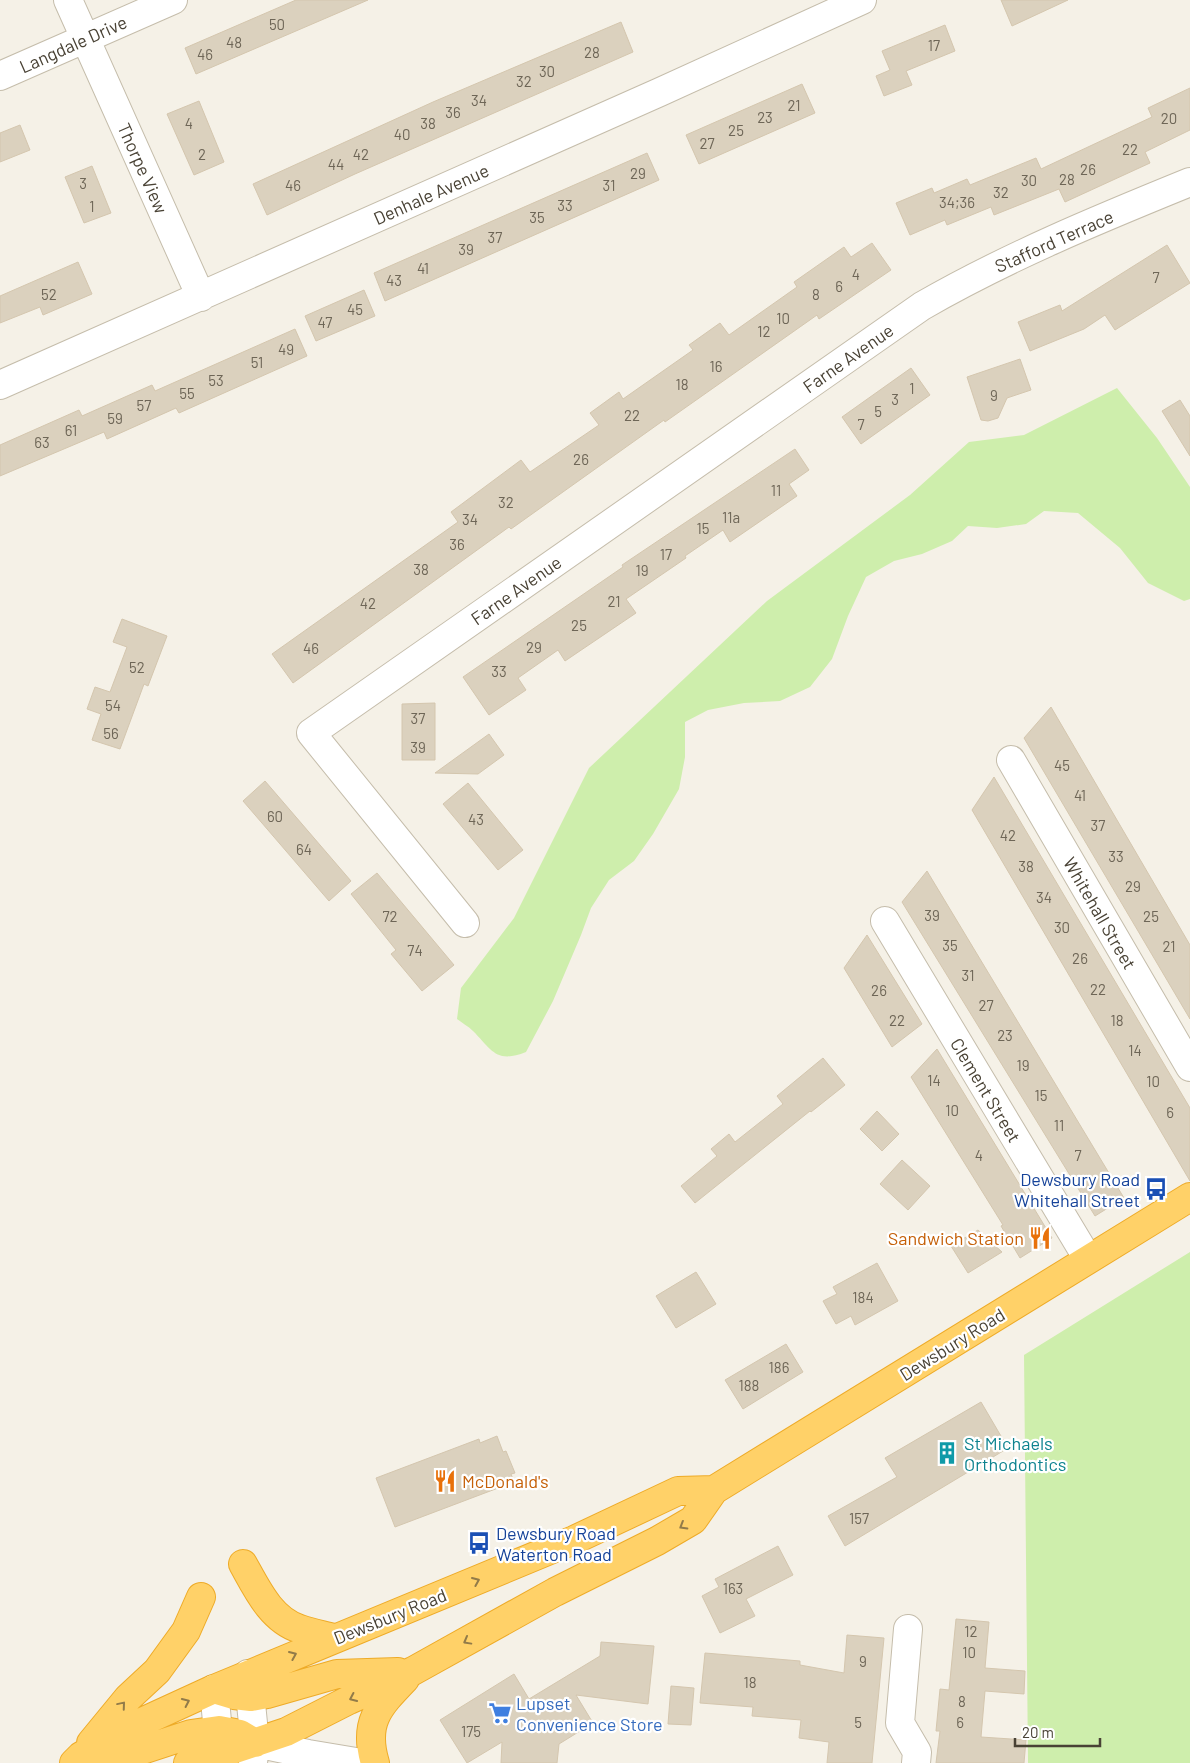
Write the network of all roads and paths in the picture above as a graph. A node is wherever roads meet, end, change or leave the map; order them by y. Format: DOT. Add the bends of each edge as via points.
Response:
graph roads {
  1 [pos="68,0"];
  2 [pos="173,0"];
  3 [pos="862,0"];
  4 [pos="86,39"];
  5 [pos="0,76"];
  6 [pos="1190,182"];
  7 [pos="201,296"];
  8 [pos="922,306"];
  9 [pos="0,385"];
  10 [pos="1011,760"];
  11 [pos="885,921"];
  12 [pos="464,923"];
  13 [pos="1190,1067"];
  14 [pos="1190,1197"];
  15 [pos="1088,1260"];
  16 [pos="714,1490"];
  17 [pos="243,1564"];
  18 [pos="202,1597"];
  19 [pos="908,1628"];
  20 [pos="334,1638"];
  21 [pos="414,1671"];
  22 [pos="250,1686"];
  23 [pos="214,1689"];
  24 [pos="220,1749"];
  25 [pos="254,1753"];
  26 [pos="77,1760"];
  27 [pos="188,1763"];
  28 [pos="362,1763"];
  29 [pos="375,1763"];
  30 [pos="916,1763"];
  1 -- 4 [label="street, Thorpe View"];
  2 -- 4 [label="street, Langdale Drive"];
  3 -- 7 [label="street, Denhale Avenue"];
  4 -- 5 [label="street, Langdale Drive"];
  4 -- 7 [label="street, Thorpe View"];
  6 -- 8 [label="street, Stafford Terrace" via="967,280"];
  7 -- 9 [label="street, Denhale Avenue"];
  8 -- 12 [label="street, Farne Avenue" via="311,733"];
  10 -- 13 [label="street, Whitehall Street"];
  11 -- 15 [label="street, Clement Street"];
  14 -- 15 [label="highway, Dewsbury Road"];
  15 -- 16 [label="highway, Dewsbury Road"];
  20 -- 16 [label="highway, Dewsbury Road, one-way" via="574,1540 678,1491"];
  16 -- 21 [label="highway, Dewsbury Road, one-way" via="693,1520"];
  17 -- 20 [label="highway" via="259,1595 284,1621 299,1629"];
  26 -- 18 [label="highway, one-way" via="128,1698 157,1671 186,1630"];
  19 -- 30 [label="street" via="918,1661 900,1723 917,1752"];
  22 -- 20 [label="highway, Dewsbury Road, one-way"];
  21 -- 22 [label="highway" via="337,1674 267,1694"];
  21 -- 25 [label="highway, Dewsbury Road, one-way" via="286,1732"];
  21 -- 29 [label="highway" via="384,1700 372,1722 370,1746"];
  22 -- 23 [label="highway" via="234,1695"];
  22 -- 25 [label="street"];
  23 -- 24 [label="street"];
  26 -- 23 [label="highway, one-way" via="128,1728"];
  24 -- 25 [label="highway" via="240,1734"];
  24 -- 26 [label="highway" via="191,1734 139,1751"];
  24 -- 27 [label="highway"];
  25 -- 28 [label="street" via="308,1754"];
}
